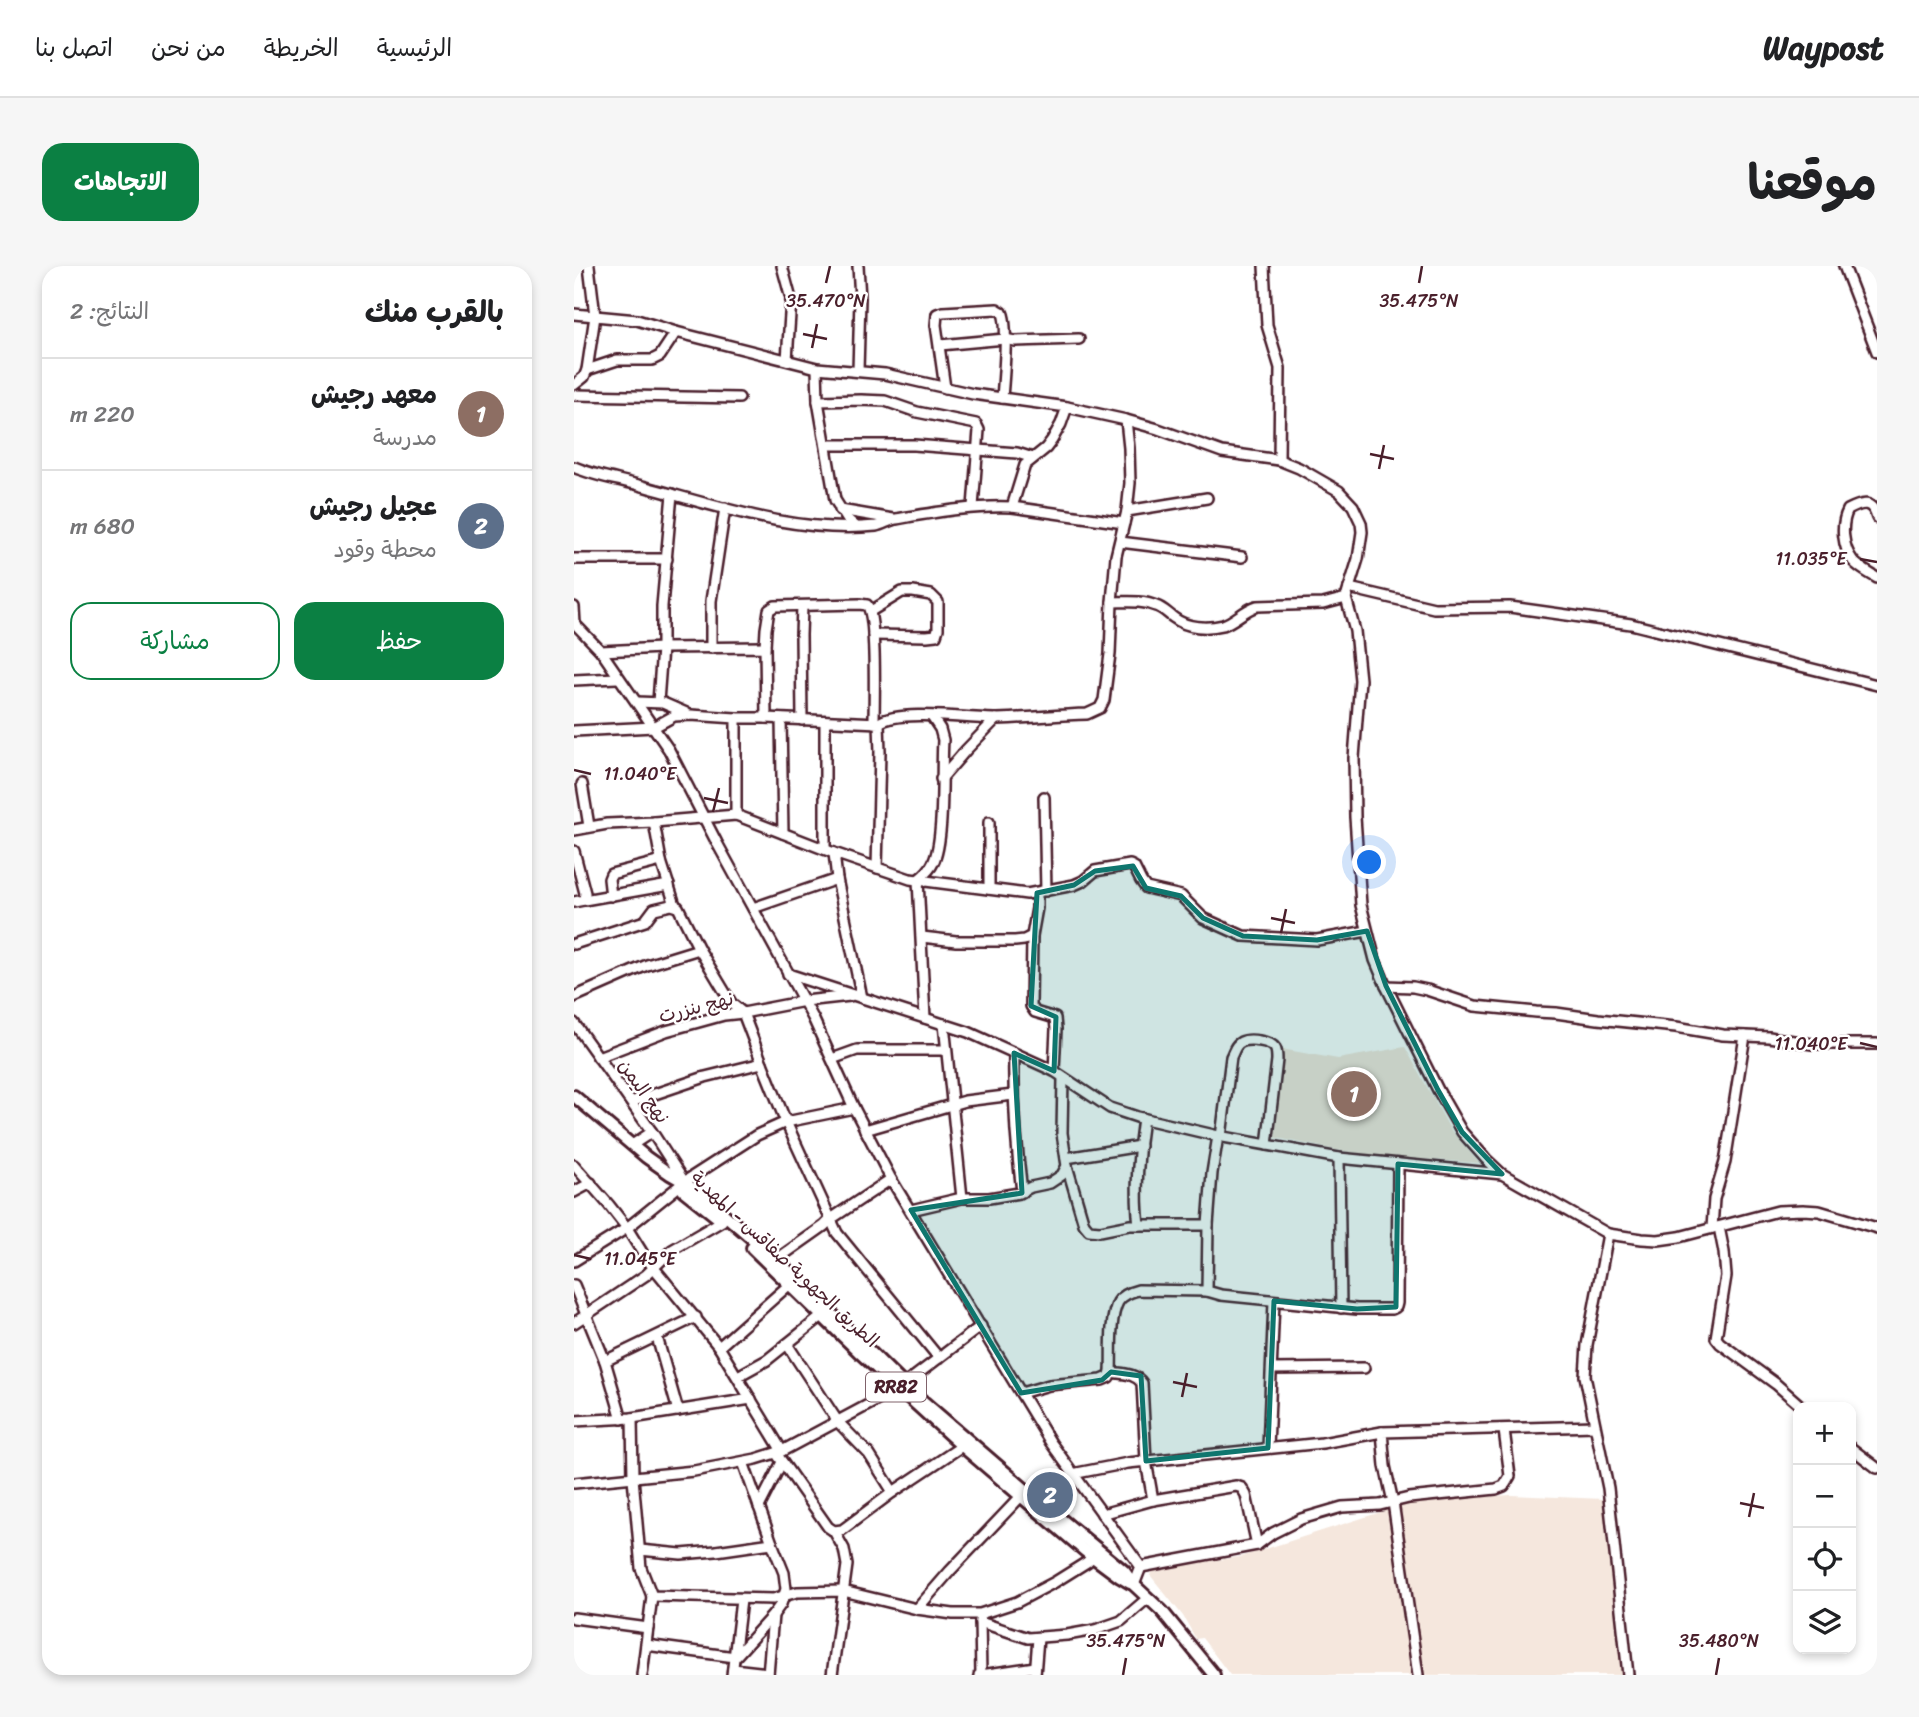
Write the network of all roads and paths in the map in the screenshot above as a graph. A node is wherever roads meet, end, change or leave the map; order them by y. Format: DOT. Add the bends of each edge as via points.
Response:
graph roads {
  1 [pos="589,266"];
  2 [pos="782,266"];
  3 [pos="858,266"];
  4 [pos="1264,266"];
  5 [pos="1844,266"];
  6 [pos="574,314"];
  7 [pos="594,316"];
  8 [pos="676,332"];
  9 [pos="1005,339"];
  10 [pos="1079,340"];
  11 [pos="940,345"];
  12 [pos="1877,352"];
  13 [pos="787,360"];
  14 [pos="817,368"];
  15 [pos="587,370"];
  16 [pos="859,370"];
  17 [pos="574,385"];
  18 [pos="945,388"];
  19 [pos="574,395"];
  20 [pos="739,398"];
  21 [pos="1002,398"];
  22 [pos="818,401"];
  23 [pos="1068,407"];
  24 [pos="1126,420"];
  25 [pos="827,445"];
  26 [pos="977,449"];
  27 [pos="1033,458"];
  28 [pos="1279,460"];
  29 [pos="574,467"];
  30 [pos="672,494"];
  31 [pos="1207,498"];
  32 [pos="1012,507"];
  33 [pos="725,508"];
  34 [pos="973,508"];
  35 [pos="840,510"];
  36 [pos="1127,511"];
  37 [pos="1877,518"];
  38 [pos="892,519"];
  39 [pos="1124,523"];
  40 [pos="855,526"];
  41 [pos="1120,542"];
  42 [pos="1242,557"];
  43 [pos="574,559"];
  44 [pos="667,559"];
  45 [pos="1877,578"];
  46 [pos="1348,593"];
  47 [pos="1111,602"];
  48 [pos="802,606"];
  49 [pos="574,607"];
  50 [pos="871,611"];
  51 [pos="574,623"];
  52 [pos="873,635"];
  53 [pos="662,648"];
  54 [pos="710,648"];
  55 [pos="765,648"];
  56 [pos="601,651"];
  57 [pos="617,678"];
  58 [pos="574,680"];
  59 [pos="1877,685"];
  60 [pos="637,702"];
  61 [pos="657,702"];
  62 [pos="691,715"];
  63 [pos="932,716"];
  64 [pos="736,718"];
  65 [pos="766,718"];
  66 [pos="781,719"];
  67 [pos="996,719"];
  68 [pos="802,720"];
  69 [pos="825,721"];
  70 [pos="877,723"];
  71 [pos="654,727"];
  72 [pos="574,731"];
  73 [pos="941,779"];
  74 [pos="582,784"];
  75 [pos="1044,797"];
  76 [pos="736,815"];
  77 [pos="704,817"];
  78 [pos="654,822"];
  79 [pos="989,822"];
  80 [pos="589,826"];
  81 [pos="574,830"];
  82 [pos="783,833"];
  83 [pos="574,851"];
  84 [pos="830,851"];
  85 [pos="661,861"];
  86 [pos="877,868"];
  87 [pos="837,878"];
  88 [pos="918,880"];
  89 [pos="669,885"];
  90 [pos="989,889"];
  91 [pos="1041,892"];
  92 [pos="611,896"];
  93 [pos="584,900"];
  94 [pos="574,902"];
  95 [pos="675,905"];
  96 [pos="753,908"];
  97 [pos="1367,931"];
  98 [pos="1031,936"];
  99 [pos="922,937"];
  100 [pos="574,944"];
  101 [pos="699,949"];
  102 [pos="788,974"];
  103 [pos="1386,986"];
  104 [pos="858,996"];
  105 [pos="574,997"];
  106 [pos="805,1002"];
  107 [pos="743,1013"];
  108 [pos="925,1018"];
  109 [pos="574,1023"];
  110 [pos="944,1024"];
  111 [pos="1745,1036"];
  112 [pos="1877,1044"];
  113 [pos="946,1050"];
  114 [pos="1014,1053"];
  115 [pos="598,1057"];
  116 [pos="832,1059"];
  117 [pos="762,1063"];
  118 [pos="1054,1071"];
  119 [pos="1063,1078"];
  120 [pos="1013,1095"];
  121 [pos="574,1096"];
  122 [pos="631,1102"];
  123 [pos="951,1105"];
  124 [pos="854,1108"];
  125 [pos="1143,1118"];
  126 [pos="786,1122"];
  127 [pos="865,1130"];
  128 [pos="652,1132"];
  129 [pos="1219,1136"];
  130 [pos="632,1145"];
  131 [pos="1267,1145"];
  132 [pos="1140,1146"];
  133 [pos="664,1151"];
  134 [pos="1339,1158"];
  135 [pos="653,1162"];
  136 [pos="1066,1162"];
  137 [pos="1398,1164"];
  138 [pos="574,1165"];
  139 [pos="1502,1174"];
  140 [pos="891,1179"];
  141 [pos="591,1183"];
  142 [pos="682,1184"];
  143 [pos="574,1192"];
  144 [pos="1022,1192"];
  145 [pos="962,1198"];
  146 [pos="911,1210"];
  147 [pos="831,1219"];
  148 [pos="722,1221"];
  149 [pos="1139,1225"];
  150 [pos="1209,1225"];
  151 [pos="627,1228"];
  152 [pos="1715,1228"];
  153 [pos="1877,1228"];
  154 [pos="1608,1234"];
  155 [pos="574,1261"];
  156 [pos="773,1262"];
  157 [pos="655,1267"];
  158 [pos="574,1284"];
  159 [pos="790,1284"];
  160 [pos="1207,1291"];
  161 [pos="1273,1301"];
  162 [pos="1341,1308"];
  163 [pos="587,1316"];
  164 [pos="822,1316"];
  165 [pos="696,1317"];
  166 [pos="574,1323"];
  167 [pos="981,1326"];
  168 [pos="657,1337"];
  169 [pos="787,1344"];
  170 [pos="719,1347"];
  171 [pos="939,1358"];
  172 [pos="605,1361"];
  173 [pos="1364,1368"];
  174 [pos="1272,1369"];
  175 [pos="1111,1372"];
  176 [pos="738,1376"];
  177 [pos="892,1378"];
  178 [pos="901,1387"];
  179 [pos="1021,1393"];
  180 [pos="751,1399"];
  181 [pos="874,1401"];
  182 [pos="1796,1402"];
  183 [pos="678,1411"];
  184 [pos="627,1418"];
  185 [pos="574,1421"];
  186 [pos="838,1422"];
  187 [pos="1595,1426"];
  188 [pos="1504,1430"];
  189 [pos="1382,1432"];
  190 [pos="962,1446"];
  191 [pos="1268,1448"];
  192 [pos="779,1452"];
  193 [pos="1856,1452"];
  194 [pos="1146,1461"];
  195 [pos="743,1462"];
  196 [pos="782,1462"];
  197 [pos="1877,1468"];
  198 [pos="1072,1474"];
  199 [pos="633,1478"];
  200 [pos="574,1483"];
  201 [pos="893,1492"];
  202 [pos="1024,1494"];
  203 [pos="1153,1500"];
  204 [pos="1393,1502"];
  205 [pos="759,1507"];
  206 [pos="1102,1514"];
  207 [pos="834,1531"];
  208 [pos="772,1543"];
  209 [pos="1257,1545"];
  210 [pos="640,1550"];
  211 [pos="1096,1554"];
  212 [pos="1141,1567"];
  213 [pos="1134,1585"];
  214 [pos="844,1591"];
  215 [pos="785,1595"];
  216 [pos="652,1596"];
  217 [pos="1148,1598"];
  218 [pos="741,1600"];
  219 [pos="917,1609"];
  220 [pos="773,1615"];
  221 [pos="574,1618"];
  222 [pos="980,1618"];
  223 [pos="648,1628"];
  224 [pos="1038,1638"];
  225 [pos="646,1645"];
  226 [pos="735,1657"];
  227 [pos="1035,1671"];
  228 [pos="733,1672"];
  229 [pos="768,1674"];
  230 [pos="642,1675"];
  231 [pos="832,1675"];
  232 [pos="980,1675"];
  233 [pos="1214,1675"];
  234 [pos="1418,1675"];
  235 [pos="1628,1675"];
  1 -- 7 [label="street"];
  2 -- 13 [label="street" via="791,299"];
  3 -- 16 [label="street"];
  4 -- 28 [label="street" via="1267,325 1280,368"];
  5 -- 12 [label="street"];
  6 -- 7 [label="street"];
  7 -- 8 [label="street" via="637,320"];
  7 -- 15 [label="street"];
  8 -- 13 [label="street"];
  8 -- 15 [label="street" via="652,360 617,360"];
  9 -- 10 [label="street"];
  9 -- 11 [label="street"];
  9 -- 11 [label="street" via="1003,316 997,309 943,312 937,314 936,321"];
  9 -- 21 [label="street"];
  11 -- 18 [label="street"];
  13 -- 14 [label="street"];
  14 -- 16 [label="street"];
  14 -- 22 [label="street"];
  15 -- 17 [label="street"];
  16 -- 18 [label="street"];
  18 -- 21 [label="street"];
  19 -- 20 [label="street"];
  21 -- 23 [label="street"];
  22 -- 25 [label="street"];
  22 -- 26 [label="street" via="885,401 972,422 979,428"];
  23 -- 24 [label="street"];
  23 -- 27 [label="street" via="1052,440"];
  24 -- 28 [label="street" via="1222,452"];
  24 -- 36 [label="street" via="1130,464"];
  25 -- 26 [label="street"];
  25 -- 35 [label="street"];
  26 -- 27 [label="street"];
  26 -- 34 [label="street"];
  27 -- 32 [label="street" via="1023,468"];
  28 -- 46 [label="street" via="1317,477 1353,506 1362,539"];
  29 -- 30 [label="street"];
  30 -- 33 [label="street"];
  30 -- 44 [label="street"];
  31 -- 36 [label="street"];
  32 -- 34 [label="street"];
  32 -- 39 [label="street"];
  33 -- 40 [label="street" via="785,522"];
  33 -- 54 [label="street" via="711,601"];
  34 -- 38 [label="street"];
  35 -- 38 [label="street"];
  35 -- 40 [label="street"];
  36 -- 39 [label="street"];
  37 -- 45 [label="street" via="1867,504 1848,510 1843,525 1852,559"];
  38 -- 40 [label="street" via="880,525"];
  39 -- 41 [label="street"];
  41 -- 42 [label="street"];
  41 -- 47 [label="street"];
  43 -- 44 [label="street"];
  44 -- 53 [label="street"];
  46 -- 47 [label="street" via="1332,603 1257,606 1223,625 1203,627 1177,621 1147,603"];
  46 -- 59 [label="street" via="1434,608 1502,606 1631,624"];
  46 -- 97 [label="street" via="1360,680 1355,817"];
  47 -- 67 [label="street" via="1110,654 1101,708 1087,714"];
  48 -- 50 [label="street" via="859,604"];
  48 -- 55 [label="street" via="769,610"];
  48 -- 68 [label="street"];
  49 -- 51 [label="street"];
  50 -- 52 [label="street"];
  50 -- 52 [label="street" via="905,592 929,594 938,602 936,635"];
  51 -- 56 [label="street"];
  52 -- 70 [label="street"];
  53 -- 54 [label="street"];
  53 -- 56 [label="street"];
  53 -- 61 [label="street"];
  54 -- 55 [label="street"];
  55 -- 65 [label="street"];
  56 -- 57 [label="street"];
  57 -- 58 [label="street"];
  57 -- 60 [label="street"];
  60 -- 61 [label="street"];
  60 -- 71 [label="street"];
  61 -- 62 [label="street"];
  62 -- 64 [label="street"];
  62 -- 71 [label="street" via="674,716"];
  63 -- 67 [label="street"];
  63 -- 70 [label="street" via="892,717"];
  63 -- 73 [label="street" via="942,736"];
  64 -- 65 [label="street"];
  64 -- 76 [label="street"];
  65 -- 66 [label="street"];
  66 -- 68 [label="street"];
  66 -- 82 [label="street"];
  67 -- 73 [label="street"];
  68 -- 69 [label="street"];
  69 -- 70 [label="street"];
  69 -- 84 [label="street"];
  70 -- 86 [label="street"];
  71 -- 72 [label="street"];
  71 -- 77 [label="street"];
  73 -- 88 [label="street" via="936,856"];
  74 -- 80 [label="street"];
  75 -- 91 [label="street"];
  76 -- 77 [label="street"];
  76 -- 82 [label="street"];
  77 -- 78 [label="street"];
  77 -- 96 [label="street"];
  78 -- 80 [label="street"];
  78 -- 85 [label="street"];
  79 -- 90 [label="street"];
  80 -- 81 [label="street"];
  82 -- 84 [label="street"];
  83 -- 93 [label="street"];
  84 -- 86 [label="street"];
  84 -- 87 [label="street"];
  85 -- 89 [label="street"];
  85 -- 92 [label="street" via="611,874"];
  86 -- 88 [label="street"];
  87 -- 96 [label="street"];
  87 -- 104 [label="street"];
  88 -- 90 [label="street"];
  88 -- 99 [label="street"];
  89 -- 92 [label="street"];
  89 -- 95 [label="street"];
  90 -- 91 [label="street"];
  91 -- 97 [label="street" via="1080,882 1095,871 1130,865 1146,888 1181,896 1203,918 1234,933 1317,940"];
  91 -- 98 [label="street"];
  92 -- 93 [label="street"];
  93 -- 94 [label="street"];
  95 -- 100 [label="street" via="651,910 645,921"];
  95 -- 101 [label="street"];
  96 -- 102 [label="street"];
  97 -- 103 [label="street"];
  98 -- 99 [label="street" via="1015,942"];
  98 -- 118 [label="street" via="1031,1006 1035,1012 1055,1018"];
  99 -- 108 [label="street"];
  101 -- 105 [label="street" via="647,965"];
  101 -- 107 [label="street" via="732,1004"];
  102 -- 104 [label="street"];
  102 -- 106 [label="street"];
  103 -- 111 [label="street" via="1427,990 1475,1006"];
  103 -- 139 [label="street" via="1462,1132"];
  104 -- 106 [label="street, نهج بنزرت"];
  104 -- 108 [label="street"];
  106 -- 107 [label="street, نهج بنزرت"];
  106 -- 116 [label="street"];
  107 -- 115 [label="street, نهج بنزرت" via="666,1031"];
  107 -- 117 [label="street"];
  108 -- 110 [label="street"];
  109 -- 115 [label="street, نهج اليمن"];
  110 -- 113 [label="street"];
  110 -- 114 [label="street"];
  111 -- 112 [label="street" via="1812,1044"];
  111 -- 152 [label="street" via="1727,1151 1714,1199"];
  113 -- 116 [label="street" via="858,1050"];
  113 -- 123 [label="street"];
  114 -- 118 [label="street"];
  114 -- 120 [label="street"];
  115 -- 122 [label="street, نهج اليمن"];
  116 -- 124 [label="street"];
  117 -- 122 [label="street"];
  117 -- 126 [label="street"];
  118 -- 119 [label="street"];
  119 -- 125 [label="street" via="1110,1108"];
  119 -- 136 [label="street"];
  120 -- 123 [label="street"];
  120 -- 144 [label="street"];
  121 -- 130 [label="main road, الطريق الجهوية صفاقس - المهدية / RR82"];
  122 -- 128 [label="street, نهج اليمن"];
  123 -- 127 [label="street"];
  123 -- 145 [label="street"];
  124 -- 126 [label="street"];
  124 -- 127 [label="street"];
  125 -- 129 [label="street"];
  125 -- 132 [label="street"];
  126 -- 142 [label="street" via="733,1149"];
  126 -- 147 [label="street"];
  127 -- 140 [label="street"];
  128 -- 130 [label="street"];
  128 -- 133 [label="street, نهج اليمن"];
  129 -- 131 [label="street"];
  129 -- 131 [label="street" via="1231,1057 1242,1041 1261,1041 1273,1046 1277,1060"];
  129 -- 150 [label="street"];
  130 -- 135 [label="main road, الطريق الجهوية صفاقس - المهدية / RR82"];
  131 -- 134 [label="street"];
  132 -- 136 [label="street"];
  132 -- 149 [label="street"];
  133 -- 135 [label="street"];
  133 -- 142 [label="street, نهج اليمن"];
  134 -- 137 [label="street"];
  134 -- 162 [label="street"];
  135 -- 142 [label="main road, الطريق الجهوية صفاقس - المهدية / RR82"];
  136 -- 144 [label="street" via="1058,1179"];
  136 -- 149 [label="street" via="1089,1230"];
  137 -- 139 [label="street"];
  137 -- 162 [label="street" via="1396,1307"];
  138 -- 141 [label="street"];
  139 -- 154 [label="street"];
  140 -- 146 [label="street"];
  140 -- 147 [label="street"];
  141 -- 143 [label="street"];
  141 -- 151 [label="street"];
  142 -- 148 [label="main road, الطريق الجهوية صفاقس - المهدية / RR82"];
  142 -- 151 [label="street"];
  142 -- 156 [label="main road, الطريق الجهوية صفاقس - المهدية / RR82" via="705,1198"];
  144 -- 145 [label="street"];
  145 -- 146 [label="street"];
  146 -- 167 [label="street"];
  147 -- 156 [label="street"];
  147 -- 171 [label="street" via="837,1233"];
  148 -- 156 [label="main road, الطريق الجهوية صفاقس - المهدية / RR82"];
  148 -- 157 [label="street" via="672,1250"];
  149 -- 150 [label="street"];
  150 -- 160 [label="street"];
  151 -- 155 [label="street"];
  151 -- 157 [label="street"];
  152 -- 153 [label="street" via="1778,1211 1803,1210"];
  152 -- 154 [label="street" via="1658,1240"];
  152 -- 182 [label="street" via="1726,1276 1716,1338"];
  154 -- 187 [label="street" via="1585,1361"];
  156 -- 159 [label="main road, الطريق الجهوية صفاقس - المهدية / RR82"];
  156 -- 177 [label="main road, الطريق الجهوية صفاقس - المهدية / RR82"];
  157 -- 163 [label="street"];
  157 -- 165 [label="street"];
  158 -- 163 [label="street"];
  159 -- 164 [label="main road, الطريق الجهوية صفاقس - المهدية / RR82"];
  159 -- 170 [label="street"];
  160 -- 161 [label="street"];
  160 -- 175 [label="street" via="1138,1290 1123,1297 1113,1317"];
  161 -- 162 [label="street"];
  161 -- 174 [label="street"];
  163 -- 166 [label="street"];
  163 -- 172 [label="street"];
  164 -- 169 [label="street"];
  164 -- 177 [label="main road, الطريق الجهوية صفاقس - المهدية / RR82"];
  165 -- 168 [label="street"];
  165 -- 170 [label="street"];
  167 -- 171 [label="street"];
  167 -- 179 [label="street"];
  168 -- 172 [label="street"];
  168 -- 183 [label="street"];
  169 -- 176 [label="street"];
  169 -- 186 [label="street"];
  170 -- 176 [label="street"];
  171 -- 178 [label="street"];
  172 -- 184 [label="street"];
  173 -- 174 [label="street"];
  174 -- 191 [label="street"];
  175 -- 179 [label="street" via="1102,1380"];
  175 -- 194 [label="street" via="1134,1375 1142,1383"];
  176 -- 180 [label="street"];
  177 -- 178 [label="main road, الطريق الجهوية صفاقس - المهدية / RR82"];
  177 -- 181 [label="street"];
  178 -- 181 [label="street"];
  178 -- 190 [label="main road, الطريق الجهوية صفاقس - المهدية / RR82"];
  178 -- 202 [label="main road, الطريق الجهوية صفاقس - المهدية / RR82"];
  179 -- 198 [label="street"];
  180 -- 183 [label="street"];
  180 -- 192 [label="street"];
  181 -- 186 [label="street"];
  183 -- 184 [label="street"];
  184 -- 185 [label="street"];
  184 -- 199 [label="street"];
  186 -- 192 [label="street"];
  186 -- 201 [label="street" via="869,1454"];
  187 -- 188 [label="street"];
  187 -- 235 [label="street" via="1608,1488"];
  188 -- 189 [label="street"];
  188 -- 204 [label="street" via="1510,1476 1504,1486"];
  189 -- 191 [label="street"];
  189 -- 204 [label="street"];
  190 -- 201 [label="street"];
  190 -- 202 [label="main road, الطريق الجهوية صفاقس - المهدية / RR82"];
  191 -- 194 [label="street"];
  192 -- 195 [label="street"];
  192 -- 196 [label="street"];
  193 -- 197 [label="street"];
  194 -- 198 [label="street"];
  194 -- 203 [label="street"];
  195 -- 199 [label="street"];
  195 -- 205 [label="street"];
  196 -- 205 [label="street"];
  196 -- 207 [label="street"];
  198 -- 206 [label="street"];
  199 -- 200 [label="street"];
  199 -- 210 [label="street"];
  201 -- 207 [label="street" via="842,1530"];
  202 -- 211 [label="main road, الطريق الجهوية صفاقس - المهدية / RR82"];
  202 -- 219 [label="street"];
  203 -- 206 [label="street"];
  203 -- 209 [label="street" via="1242,1488"];
  204 -- 209 [label="street" via="1312,1515"];
  204 -- 234 [label="street"];
  205 -- 208 [label="street"];
  206 -- 212 [label="street"];
  207 -- 214 [label="street" via="846,1557"];
  208 -- 210 [label="street" via="681,1554"];
  208 -- 215 [label="street" via="784,1573"];
  209 -- 212 [label="street"];
  210 -- 216 [label="street" via="641,1568"];
  211 -- 213 [label="main road, الطريق الجهوية صفاقس - المهدية / RR82"];
  211 -- 222 [label="street" via="1055,1582"];
  212 -- 213 [label="street"];
  213 -- 217 [label="main road, الطريق الجهوية صفاقس - المهدية / RR82"];
  214 -- 215 [label="street"];
  214 -- 219 [label="street"];
  214 -- 231 [label="street"];
  215 -- 218 [label="street"];
  215 -- 220 [label="street"];
  216 -- 218 [label="street"];
  216 -- 223 [label="street"];
  217 -- 224 [label="street" via="1121,1620 1095,1630"];
  217 -- 233 [label="main road, الطريق الجهوية صفاقس - المهدية / RR82"];
  218 -- 226 [label="street"];
  219 -- 222 [label="street"];
  220 -- 226 [label="street"];
  220 -- 229 [label="street"];
  221 -- 223 [label="street"];
  222 -- 224 [label="street" via="1020,1636"];
  222 -- 232 [label="street"];
  223 -- 225 [label="street"];
  224 -- 227 [label="street"];
  225 -- 226 [label="street"];
  225 -- 230 [label="street"];
  226 -- 228 [label="street"];
  227 -- 232 [label="street"];
  228 -- 229 [label="street"];
}
